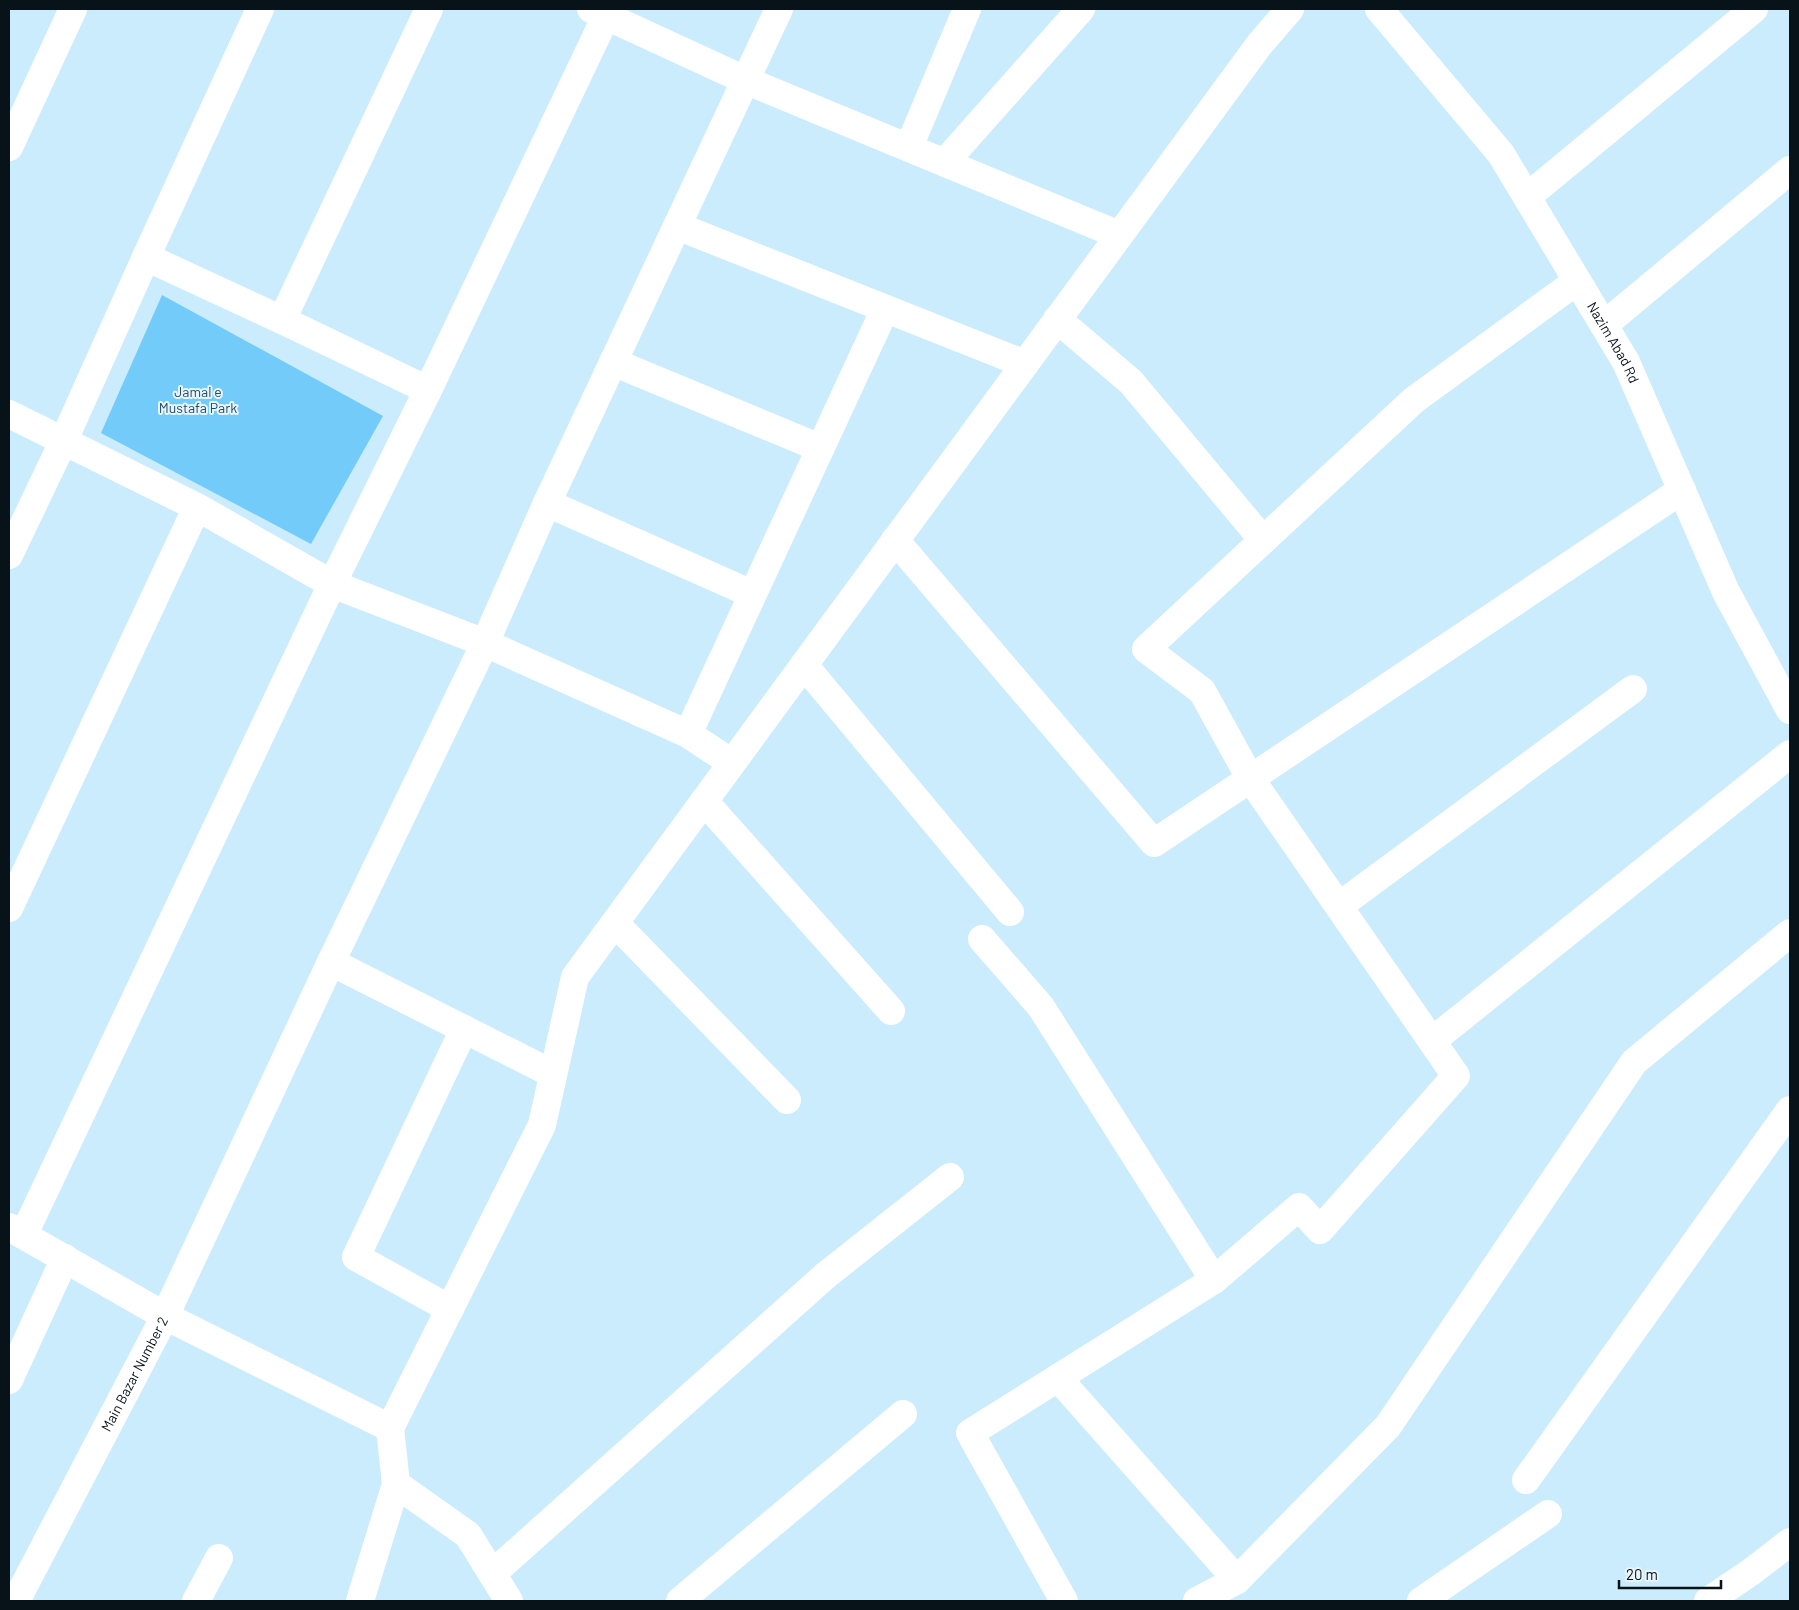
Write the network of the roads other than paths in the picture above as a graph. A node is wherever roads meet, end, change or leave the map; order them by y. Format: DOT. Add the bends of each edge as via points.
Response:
graph roads {
  1 [pos="73,9"];
  2 [pos="260,9"];
  3 [pos="428,9"];
  4 [pos="779,9"];
  5 [pos="968,9"];
  6 [pos="1081,9"];
  7 [pos="1290,9"];
  8 [pos="1379,9"];
  9 [pos="1754,9"];
  10 [pos="599,12"];
  11 [pos="745,80"];
  12 [pos="9,147"];
  13 [pos="908,148"];
  14 [pos="945,162"];
  15 [pos="1790,170"];
  16 [pos="1527,197"];
  17 [pos="677,226"];
  18 [pos="1119,235"];
  19 [pos="146,257"];
  20 [pos="1577,282"];
  21 [pos="885,309"];
  22 [pos="1057,319"];
  23 [pos="282,320"];
  24 [pos="1604,326"];
  25 [pos="612,362"];
  26 [pos="1025,364"];
  27 [pos="428,390"];
  28 [pos="9,414"];
  29 [pos="64,440"];
  30 [pos="820,448"];
  31 [pos="1682,490"];
  32 [pos="547,503"];
  33 [pos="198,507"];
  34 [pos="895,540"];
  35 [pos="1263,540"];
  36 [pos="9,556"];
  37 [pos="332,584"];
  38 [pos="752,594"];
  39 [pos="485,643"];
  40 [pos="804,665"];
  41 [pos="1633,689"];
  42 [pos="1790,710"];
  43 [pos="688,734"];
  44 [pos="1790,754"];
  45 [pos="732,763"];
  46 [pos="1250,778"];
  47 [pos="704,801"];
  48 [pos="1340,906"];
  49 [pos="9,908"];
  50 [pos="1010,912"];
  51 [pos="615,923"];
  52 [pos="1790,933"];
  53 [pos="982,939"];
  54 [pos="331,962"];
  55 [pos="891,1011"];
  56 [pos="464,1029"];
  57 [pos="1432,1041"];
  58 [pos="553,1074"];
  59 [pos="787,1100"];
  60 [pos="1790,1110"];
  61 [pos="950,1177"];
  62 [pos="16,1230"];
  63 [pos="65,1258"];
  64 [pos="1214,1280"];
  65 [pos="450,1308"];
  66 [pos="164,1316"];
  67 [pos="1058,1378"];
  68 [pos="9,1380"];
  69 [pos="903,1414"];
  70 [pos="390,1428"];
  71 [pos="1526,1480"];
  72 [pos="396,1484"];
  73 [pos="1548,1514"];
  74 [pos="1790,1542"];
  75 [pos="219,1558"];
  76 [pos="492,1574"];
  77 [pos="1236,1580"];
  78 [pos="16,1601"];
  79 [pos="196,1601"];
  80 [pos="360,1601"];
  81 [pos="509,1601"];
  82 [pos="680,1601"];
  83 [pos="1064,1601"];
  84 [pos="1197,1601"];
  85 [pos="1421,1601"];
  86 [pos="1708,1601"];
  1 -- 12 [label="street"];
  2 -- 19 [label="street"];
  3 -- 23 [label="street"];
  4 -- 11 [label="street"];
  5 -- 13 [label="street"];
  6 -- 14 [label="street"];
  7 -- 18 [label="street" via="1258,45"];
  8 -- 16 [label="street, Nazim Abad Rd" via="1501,154"];
  9 -- 16 [label="street"];
  10 -- 11 [label="street"];
  10 -- 27 [label="street"];
  11 -- 13 [label="street"];
  11 -- 17 [label="street"];
  13 -- 14 [label="street"];
  14 -- 18 [label="street"];
  15 -- 24 [label="street"];
  16 -- 20 [label="street, Nazim Abad Rd"];
  17 -- 21 [label="street"];
  17 -- 25 [label="street"];
  18 -- 22 [label="street"];
  19 -- 23 [label="street"];
  19 -- 29 [label="street"];
  20 -- 24 [label="street, Nazim Abad Rd"];
  20 -- 35 [label="street" via="1414,400"];
  21 -- 26 [label="street"];
  21 -- 30 [label="street"];
  22 -- 26 [label="street"];
  22 -- 35 [label="street" via="1131,382"];
  23 -- 27 [label="street"];
  24 -- 31 [label="street, Nazim Abad Rd" via="1626,362"];
  25 -- 30 [label="street"];
  25 -- 32 [label="street"];
  26 -- 34 [label="street"];
  27 -- 37 [label="street"];
  28 -- 29 [label="street"];
  29 -- 33 [label="street"];
  29 -- 36 [label="street"];
  30 -- 38 [label="street"];
  31 -- 42 [label="street, Nazim Abad Rd" via="1726,592"];
  31 -- 46 [label="street"];
  32 -- 38 [label="street"];
  32 -- 39 [label="street"];
  33 -- 37 [label="street"];
  33 -- 49 [label="street"];
  34 -- 40 [label="street"];
  34 -- 46 [label="street" via="1154,843"];
  35 -- 46 [label="street" via="1146,649 1202,691"];
  37 -- 39 [label="street"];
  37 -- 62 [label="street"];
  38 -- 43 [label="street"];
  39 -- 43 [label="street"];
  39 -- 54 [label="street"];
  40 -- 45 [label="street"];
  40 -- 50 [label="street"];
  41 -- 48 [label="street"];
  43 -- 45 [label="street"];
  44 -- 57 [label="street"];
  45 -- 47 [label="street"];
  46 -- 48 [label="street"];
  47 -- 51 [label="street"];
  47 -- 55 [label="street"];
  48 -- 57 [label="street"];
  51 -- 58 [label="street" via="575,977"];
  51 -- 59 [label="street"];
  52 -- 77 [label="street" via="1634,1062 1388,1426"];
  53 -- 64 [label="street" via="1041,1007"];
  54 -- 56 [label="street"];
  54 -- 66 [label="street"];
  56 -- 58 [label="street"];
  56 -- 65 [label="street" via="356,1258"];
  57 -- 64 [label="street" via="1456,1076 1320,1230 1298,1207"];
  58 -- 65 [label="street" via="542,1125"];
  60 -- 71 [label="street"];
  61 -- 76 [label="street" via="825,1276"];
  62 -- 63 [label="street"];
  63 -- 66 [label="street"];
  63 -- 68 [label="street"];
  64 -- 67 [label="street"];
  65 -- 70 [label="street"];
  66 -- 70 [label="street, Main Bazar Number 2"];
  66 -- 78 [label="street, Main Bazar Number 2"];
  67 -- 77 [label="street"];
  67 -- 83 [label="street" via="970,1433"];
  69 -- 82 [label="street"];
  70 -- 72 [label="street"];
  72 -- 76 [label="street" via="468,1535"];
  72 -- 80 [label="street"];
  73 -- 85 [label="street"];
  74 -- 86 [label="street"];
  75 -- 79 [label="street"];
  76 -- 81 [label="street"];
  77 -- 84 [label="street"];
}
